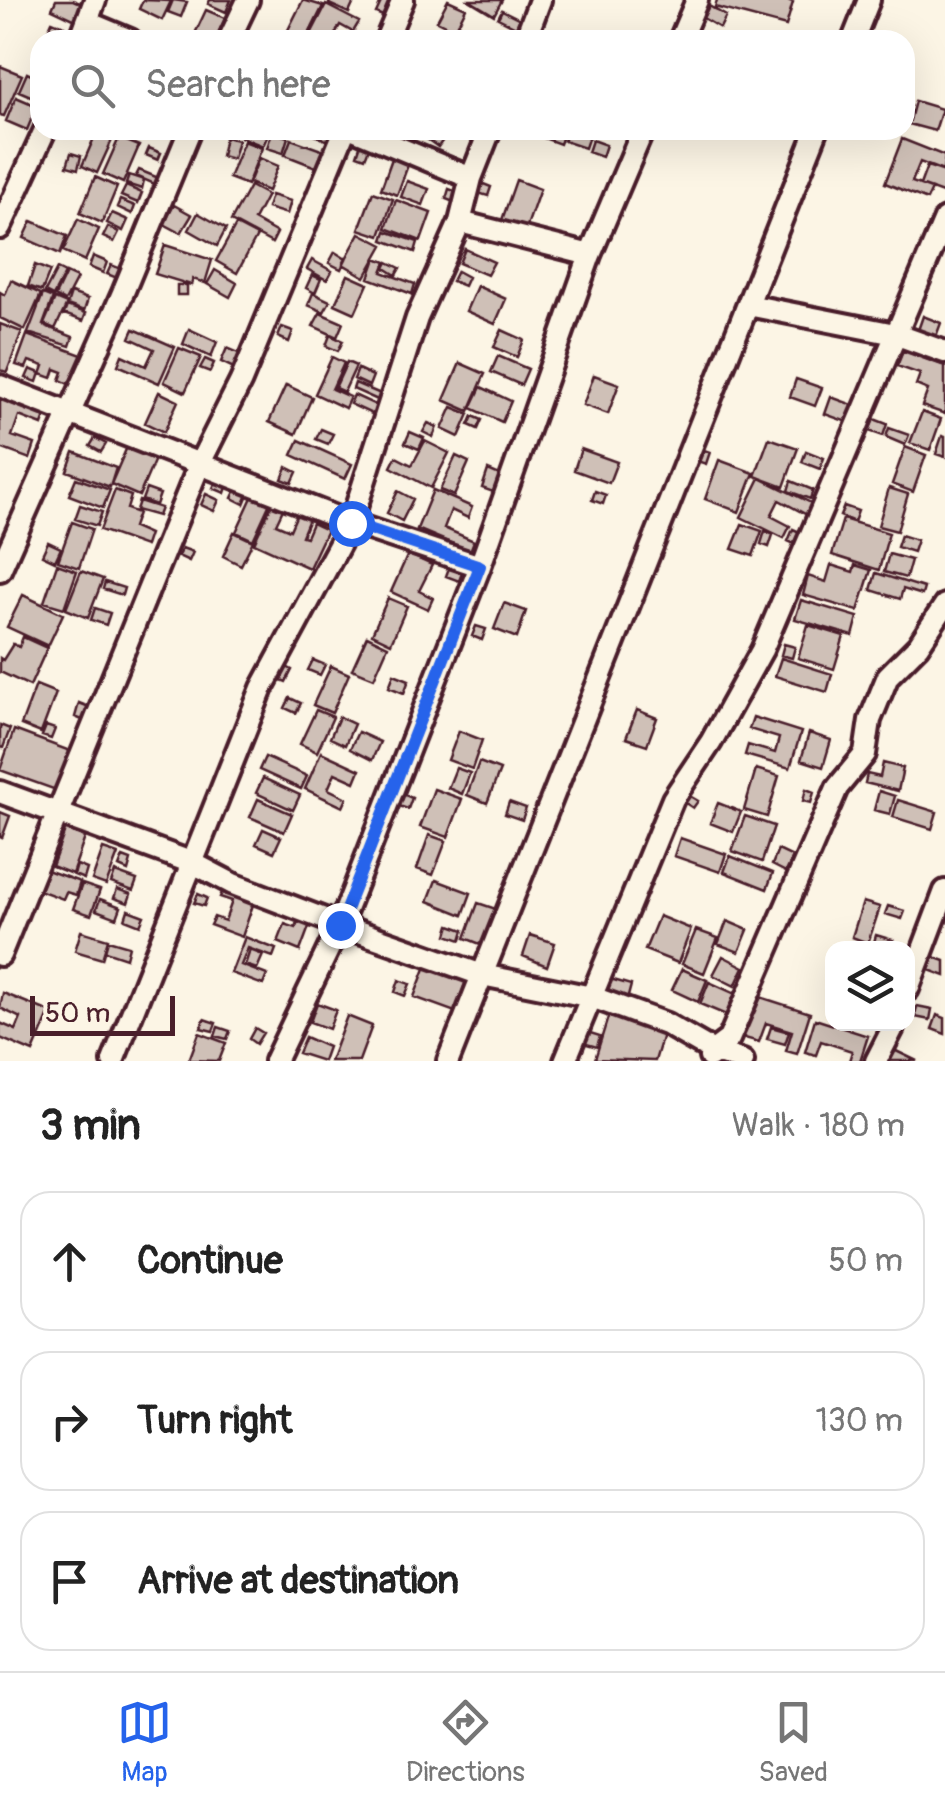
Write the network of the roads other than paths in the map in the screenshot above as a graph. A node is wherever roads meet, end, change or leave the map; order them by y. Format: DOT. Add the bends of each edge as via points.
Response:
graph roads {
  1 [pos="95,0"];
  2 [pos="248,0"];
  3 [pos="403,0"];
  4 [pos="540,0"];
  5 [pos="697,0"];
  6 [pos="868,0"];
  7 [pos="83,30"];
  8 [pos="234,30"];
  9 [pos="390,30"];
  10 [pos="529,30"];
  11 [pos="684,30"];
  12 [pos="857,30"];
  13 [pos="40,140"];
  14 [pos="186,140"];
  15 [pos="341,140"];
  16 [pos="380,140"];
  17 [pos="486,140"];
  18 [pos="638,140"];
  19 [pos="813,140"];
  20 [pos="471,178"];
  21 [pos="945,220"];
  22 [pos="460,222"];
  23 [pos="0,228"];
  24 [pos="590,255"];
  25 [pos="748,305"];
  26 [pos="895,334"];
  27 [pos="945,352"];
  28 [pos="0,386"];
  29 [pos="70,411"];
  30 [pos="200,464"];
  31 [pos="351,523"];
  32 [pos="480,566"];
  33 [pos="0,570"];
  34 [pos="945,606"];
  35 [pos="0,792"];
  36 [pos="58,813"];
  37 [pos="193,863"];
  38 [pos="945,891"];
  39 [pos="340,925"];
  40 [pos="0,955"];
  41 [pos="915,971"];
  42 [pos="482,975"];
  43 [pos="592,997"];
  44 [pos="891,1031"];
  45 [pos="711,1056"];
  46 [pos="113,1061"];
  47 [pos="274,1061"];
  48 [pos="448,1061"];
  49 [pos="566,1061"];
  50 [pos="743,1061"];
  51 [pos="876,1061"];
  1 -- 7 [label="street"];
  2 -- 8 [label="street"];
  3 -- 9 [label="street"];
  4 -- 10 [label="street"];
  5 -- 11 [label="street"];
  6 -- 12 [label="street"];
  13 -- 23 [label="street"];
  14 -- 29 [label="street"];
  15 -- 30 [label="street"];
  16 -- 20 [label="street"];
  17 -- 20 [label="street"];
  18 -- 24 [label="street"];
  19 -- 25 [label="street"];
  20 -- 22 [label="street"];
  21 -- 26 [label="street"];
  22 -- 24 [label="street"];
  22 -- 31 [label="street" via="417,318"];
  24 -- 32 [label="street"];
  25 -- 26 [label="street"];
  25 -- 42 [label="street"];
  26 -- 27 [label="street"];
  26 -- 43 [label="street" via="762,650 673,799"];
  28 -- 29 [label="street"];
  29 -- 30 [label="street"];
  29 -- 33 [label="street"];
  30 -- 31 [label="street"];
  30 -- 36 [label="street"];
  31 -- 32 [label="street"];
  31 -- 37 [label="street" via="262,688"];
  32 -- 39 [label="street"];
  34 -- 45 [label="street" via="888,676 865,754 837,788 729,1039"];
  35 -- 36 [label="street"];
  36 -- 37 [label="street"];
  36 -- 40 [label="street"];
  37 -- 39 [label="street"];
  37 -- 46 [label="street"];
  38 -- 41 [label="street"];
  39 -- 42 [label="street"];
  39 -- 47 [label="street"];
  42 -- 43 [label="street"];
  42 -- 48 [label="street"];
  43 -- 45 [label="street" via="666,1024"];
  43 -- 49 [label="street"];
  44 -- 51 [label="street"];
  45 -- 50 [label="street"];
}
